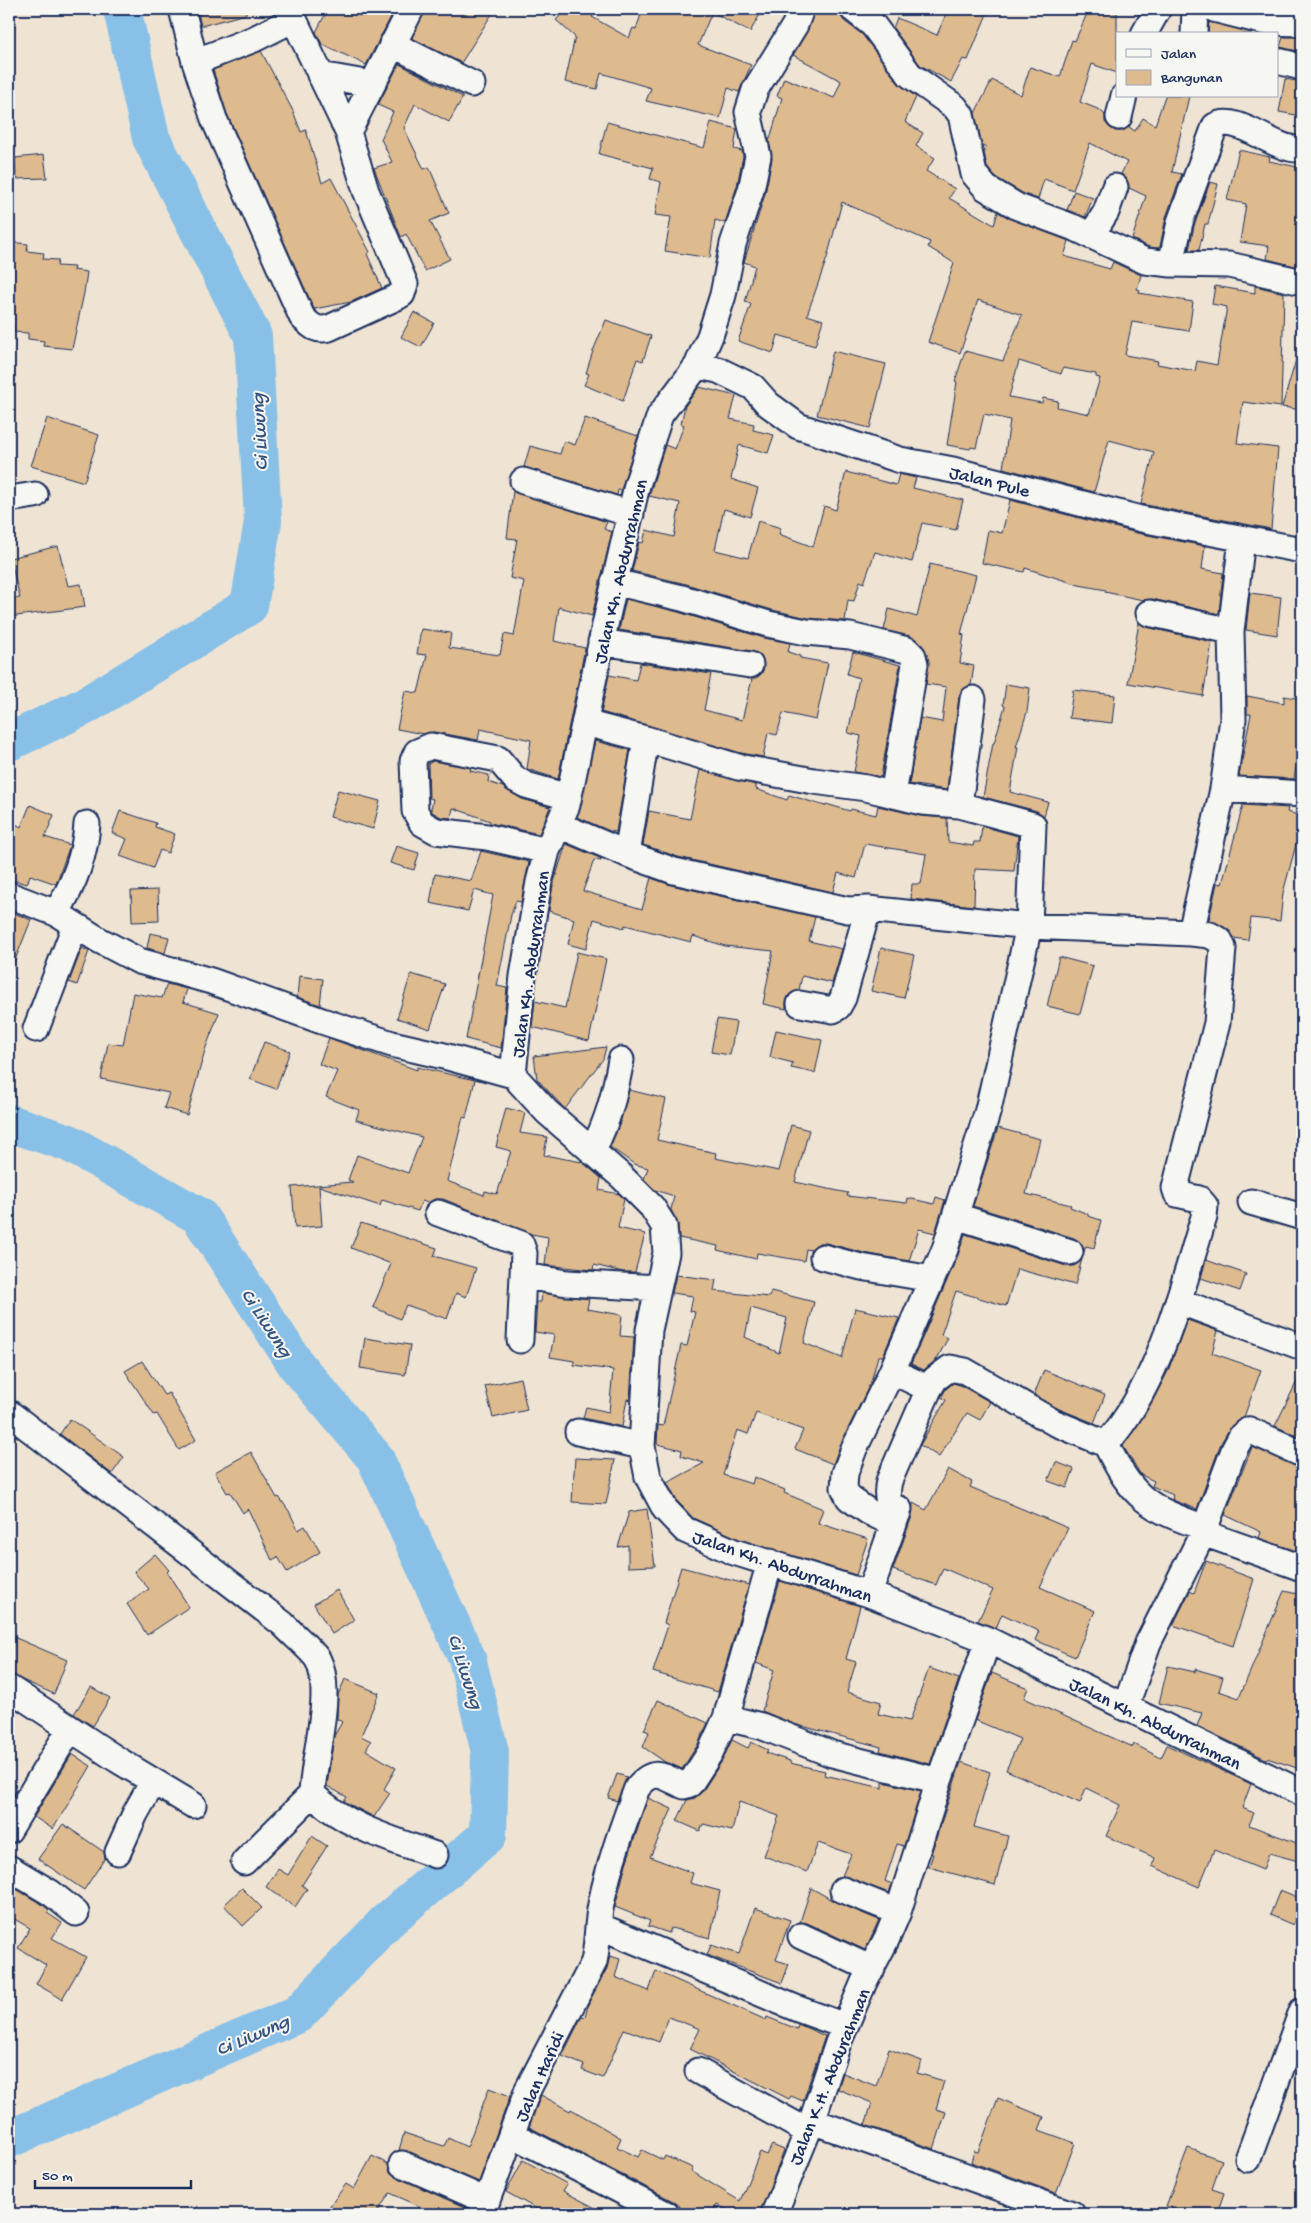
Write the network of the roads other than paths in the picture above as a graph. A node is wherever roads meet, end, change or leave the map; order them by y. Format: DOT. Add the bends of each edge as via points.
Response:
graph roads {
  1 [pos="182,9"];
  2 [pos="411,9"];
  3 [pos="801,9"];
  4 [pos="853,9"];
  5 [pos="1158,9"];
  6 [pos="1195,9"];
  7 [pos="1214,9"];
  8 [pos="291,14"];
  9 [pos="1302,23"];
  10 [pos="1145,32"];
  11 [pos="1194,32"];
  12 [pos="392,44"];
  13 [pos="1278,61"];
  14 [pos="195,62"];
  15 [pos="1302,67"];
  16 [pos="320,75"];
  17 [pos="372,84"];
  18 [pos="472,84"];
  19 [pos="348,132"];
  20 [pos="1302,149"];
  21 [pos="1116,187"];
  22 [pos="1091,236"];
  23 [pos="1171,264"];
  24 [pos="1302,282"];
  25 [pos="697,366"];
  26 [pos="523,481"];
  27 [pos="35,494"];
  28 [pos="9,499"];
  29 [pos="631,514"];
  30 [pos="1242,539"];
  31 [pos="1302,550"];
  32 [pos="614,582"];
  33 [pos="1149,613"];
  34 [pos="1231,631"];
  35 [pos="601,642"];
  36 [pos="750,665"];
  37 [pos="973,699"];
  38 [pos="585,724"];
  39 [pos="646,739"];
  40 [pos="1223,789"];
  41 [pos="1302,794"];
  42 [pos="893,795"];
  43 [pos="568,797"];
  44 [pos="959,805"];
  45 [pos="86,824"];
  46 [pos="559,825"];
  47 [pos="547,851"];
  48 [pos="627,854"];
  49 [pos="9,895"];
  50 [pos="868,909"];
  51 [pos="66,920"];
  52 [pos="1029,926"];
  53 [pos="1191,933"];
  54 [pos="800,1004"];
  55 [pos="36,1029"];
  56 [pos="621,1060"];
  57 [pos="513,1075"];
  58 [pos="592,1152"];
  59 [pos="1251,1202"];
  60 [pos="438,1213"];
  61 [pos="956,1216"];
  62 [pos="1302,1218"];
  63 [pos="1070,1252"];
  64 [pos="824,1257"];
  65 [pos="524,1276"];
  66 [pos="932,1279"];
  67 [pos="658,1288"];
  68 [pos="1178,1301"];
  69 [pos="520,1340"];
  70 [pos="1302,1348"];
  71 [pos="892,1371"];
  72 [pos="930,1389"];
  73 [pos="9,1413"];
  74 [pos="578,1432"];
  75 [pos="1106,1444"];
  76 [pos="642,1446"];
  77 [pos="1302,1454"];
  78 [pos="898,1512"];
  79 [pos="1204,1530"];
  80 [pos="770,1562"];
  81 [pos="1302,1568"];
  82 [pos="869,1594"];
  83 [pos="988,1640"];
  84 [pos="9,1688"];
  85 [pos="1125,1708"];
  86 [pos="726,1718"];
  87 [pos="70,1729"];
  88 [pos="939,1781"];
  89 [pos="153,1782"];
  90 [pos="1302,1793"];
  91 [pos="312,1794"];
  92 [pos="193,1805"];
  93 [pos="9,1830"];
  94 [pos="118,1852"];
  95 [pos="435,1855"];
  96 [pos="244,1862"];
  97 [pos="9,1868"];
  98 [pos="843,1890"];
  99 [pos="898,1912"];
  100 [pos="76,1913"];
  101 [pos="599,1933"];
  102 [pos="801,1936"];
  103 [pos="872,1969"];
  104 [pos="1302,2011"];
  105 [pos="845,2026"];
  106 [pos="698,2071"];
  107 [pos="809,2126"];
  108 [pos="513,2135"];
  109 [pos="1248,2159"];
  110 [pos="402,2164"];
  111 [pos="485,2208"];
  112 [pos="666,2214"];
  113 [pos="774,2214"];
  114 [pos="1072,2214"];
  1 -- 14 [label="street"];
  2 -- 12 [label="street"];
  3 -- 25 [label="street, Jalan Kh. Abdurrahman" via="795,25 752,97 748,112 758,156 751,190 733,244 723,295"];
  4 -- 22 [label="street" via="873,25 910,75 955,107 961,115 974,174 986,188 1018,207"];
  5 -- 10 [label="street"];
  6 -- 11 [label="street"];
  7 -- 9 [label="street" via="1266,22"];
  8 -- 14 [label="street" via="254,39"];
  8 -- 16 [label="street"];
  12 -- 17 [label="street"];
  12 -- 18 [label="street"];
  13 -- 15 [label="street"];
  14 -- 19 [label="street" via="214,119 302,317 312,328 320,330 397,297 404,289 402,274 366,191"];
  16 -- 17 [label="street"];
  16 -- 19 [label="street"];
  17 -- 19 [label="street"];
  20 -- 23 [label="street" via="1265,139 1233,123 1222,122 1215,126 1183,215"];
  21 -- 22 [label="street"];
  22 -- 23 [label="street" via="1145,261"];
  23 -- 24 [label="street" via="1229,265"];
  25 -- 29 [label="street, Jalan Kh. Abdurrahman" via="660,415"];
  25 -- 30 [label="street, Jalan Pule" via="718,370 753,388 768,404 798,426 900,460 953,470 1141,519"];
  26 -- 29 [label="street"];
  27 -- 28 [label="street"];
  29 -- 32 [label="street, Jalan Kh. Abdurrahman"];
  30 -- 31 [label="street, Jalan Pule"];
  30 -- 34 [label="street"];
  32 -- 35 [label="street, Jalan Kh. Abdurrahman"];
  32 -- 42 [label="street" via="768,624 850,636 907,650 914,656 915,664"];
  33 -- 34 [label="street"];
  34 -- 40 [label="street" via="1233,720"];
  35 -- 36 [label="street"];
  35 -- 38 [label="street, Jalan Kh. Abdurrahman"];
  37 -- 44 [label="street"];
  38 -- 39 [label="street"];
  38 -- 43 [label="street, Jalan Kh. Abdurrahman"];
  39 -- 42 [label="street" via="738,767"];
  39 -- 48 [label="street"];
  40 -- 41 [label="street"];
  40 -- 53 [label="street"];
  42 -- 44 [label="street"];
  43 -- 46 [label="street, Jalan Kh. Abdurrahman"];
  43 -- 47 [label="street" via="520,782 498,759 430,746 417,752 413,761 415,811 422,823 436,831 486,837"];
  44 -- 52 [label="street" via="1033,825"];
  45 -- 51 [label="street" via="83,854 70,891"];
  46 -- 47 [label="street, Jalan Kh. Abdurrahman"];
  46 -- 48 [label="street"];
  47 -- 57 [label="street, Jalan Kh. Abdurrahman" via="523,976"];
  48 -- 50 [label="street" via="716,882 848,910"];
  49 -- 51 [label="street"];
  50 -- 52 [label="street"];
  50 -- 54 [label="street" via="838,1007 833,1010"];
  51 -- 55 [label="street"];
  51 -- 57 [label="street" via="140,961 211,980 392,1044"];
  52 -- 53 [label="street"];
  52 -- 61 [label="street" via="988,1110"];
  53 -- 68 [label="street" via="1210,935 1220,940 1223,948 1217,1023 1174,1188 1177,1194 1199,1199 1205,1206"];
  56 -- 58 [label="street" via="606,1123"];
  57 -- 58 [label="street, Jalan Kh. Abdurrahman" via="546,1112"];
  58 -- 67 [label="street, Jalan Kh. Abdurrahman" via="652,1207 664,1226 666,1253"];
  59 -- 62 [label="street"];
  60 -- 65 [label="street" via="521,1244"];
  61 -- 63 [label="street"];
  61 -- 66 [label="street"];
  64 -- 66 [label="street"];
  65 -- 67 [label="street" via="567,1283"];
  65 -- 69 [label="street"];
  66 -- 71 [label="street"];
  67 -- 76 [label="street, Jalan Kh. Abdurrahman" via="649,1330"];
  68 -- 70 [label="street"];
  68 -- 75 [label="street" via="1151,1374 1120,1429"];
  71 -- 72 [label="street"];
  71 -- 78 [label="street" via="854,1449 844,1488 849,1498 869,1512"];
  72 -- 75 [label="street" via="943,1372 957,1368 1053,1422"];
  72 -- 78 [label="street" via="889,1481 888,1502"];
  73 -- 91 [label="street" via="283,1624 318,1660 323,1682 323,1716 312,1773"];
  74 -- 76 [label="street"];
  75 -- 79 [label="street" via="1119,1470 1147,1503"];
  76 -- 80 [label="street, Jalan Kh. Abdurrahman" via="648,1477 664,1509 685,1530 734,1552"];
  77 -- 79 [label="street" via="1249,1430 1245,1432 1234,1450"];
  78 -- 82 [label="street"];
  79 -- 81 [label="street"];
  79 -- 85 [label="street" via="1148,1643"];
  80 -- 82 [label="street, Jalan Kh. Abdurrahman"];
  80 -- 86 [label="street"];
  82 -- 83 [label="street, Jalan Kh. Abdurrahman"];
  83 -- 85 [label="street, Jalan Kh. Abdurrahman"];
  83 -- 88 [label="street, Jalan K.H. Abdurahman"];
  84 -- 87 [label="street"];
  85 -- 90 [label="street, Jalan Kh. Abdurrahman"];
  86 -- 88 [label="street" via="761,1726 832,1754"];
  86 -- 101 [label="street, Jalan Haridi" via="710,1753 690,1784 684,1786 658,1774 646,1777 636,1788 606,1880"];
  87 -- 89 [label="street"];
  87 -- 93 [label="street"];
  88 -- 99 [label="street, Jalan K.H. Abdurahman"];
  89 -- 92 [label="street"];
  89 -- 94 [label="street"];
  91 -- 95 [label="street" via="327,1809 358,1827"];
  91 -- 96 [label="street"];
  97 -- 100 [label="street" via="51,1893"];
  98 -- 99 [label="street"];
  99 -- 103 [label="street, Jalan K.H. Abdurahman"];
  101 -- 105 [label="street"];
  101 -- 108 [label="street, Jalan Haridi" via="594,1962 528,2089"];
  102 -- 103 [label="street"];
  103 -- 105 [label="street, Jalan K.H. Abdurahman"];
  104 -- 109 [label="street"];
  105 -- 107 [label="street, Jalan K.H. Abdurahman"];
  106 -- 107 [label="street"];
  107 -- 113 [label="street, Jalan K.H. Abdurahman"];
  107 -- 114 [label="street"];
  108 -- 111 [label="street, Jalan Haridi"];
  108 -- 112 [label="street"];
  110 -- 111 [label="street"];
}
